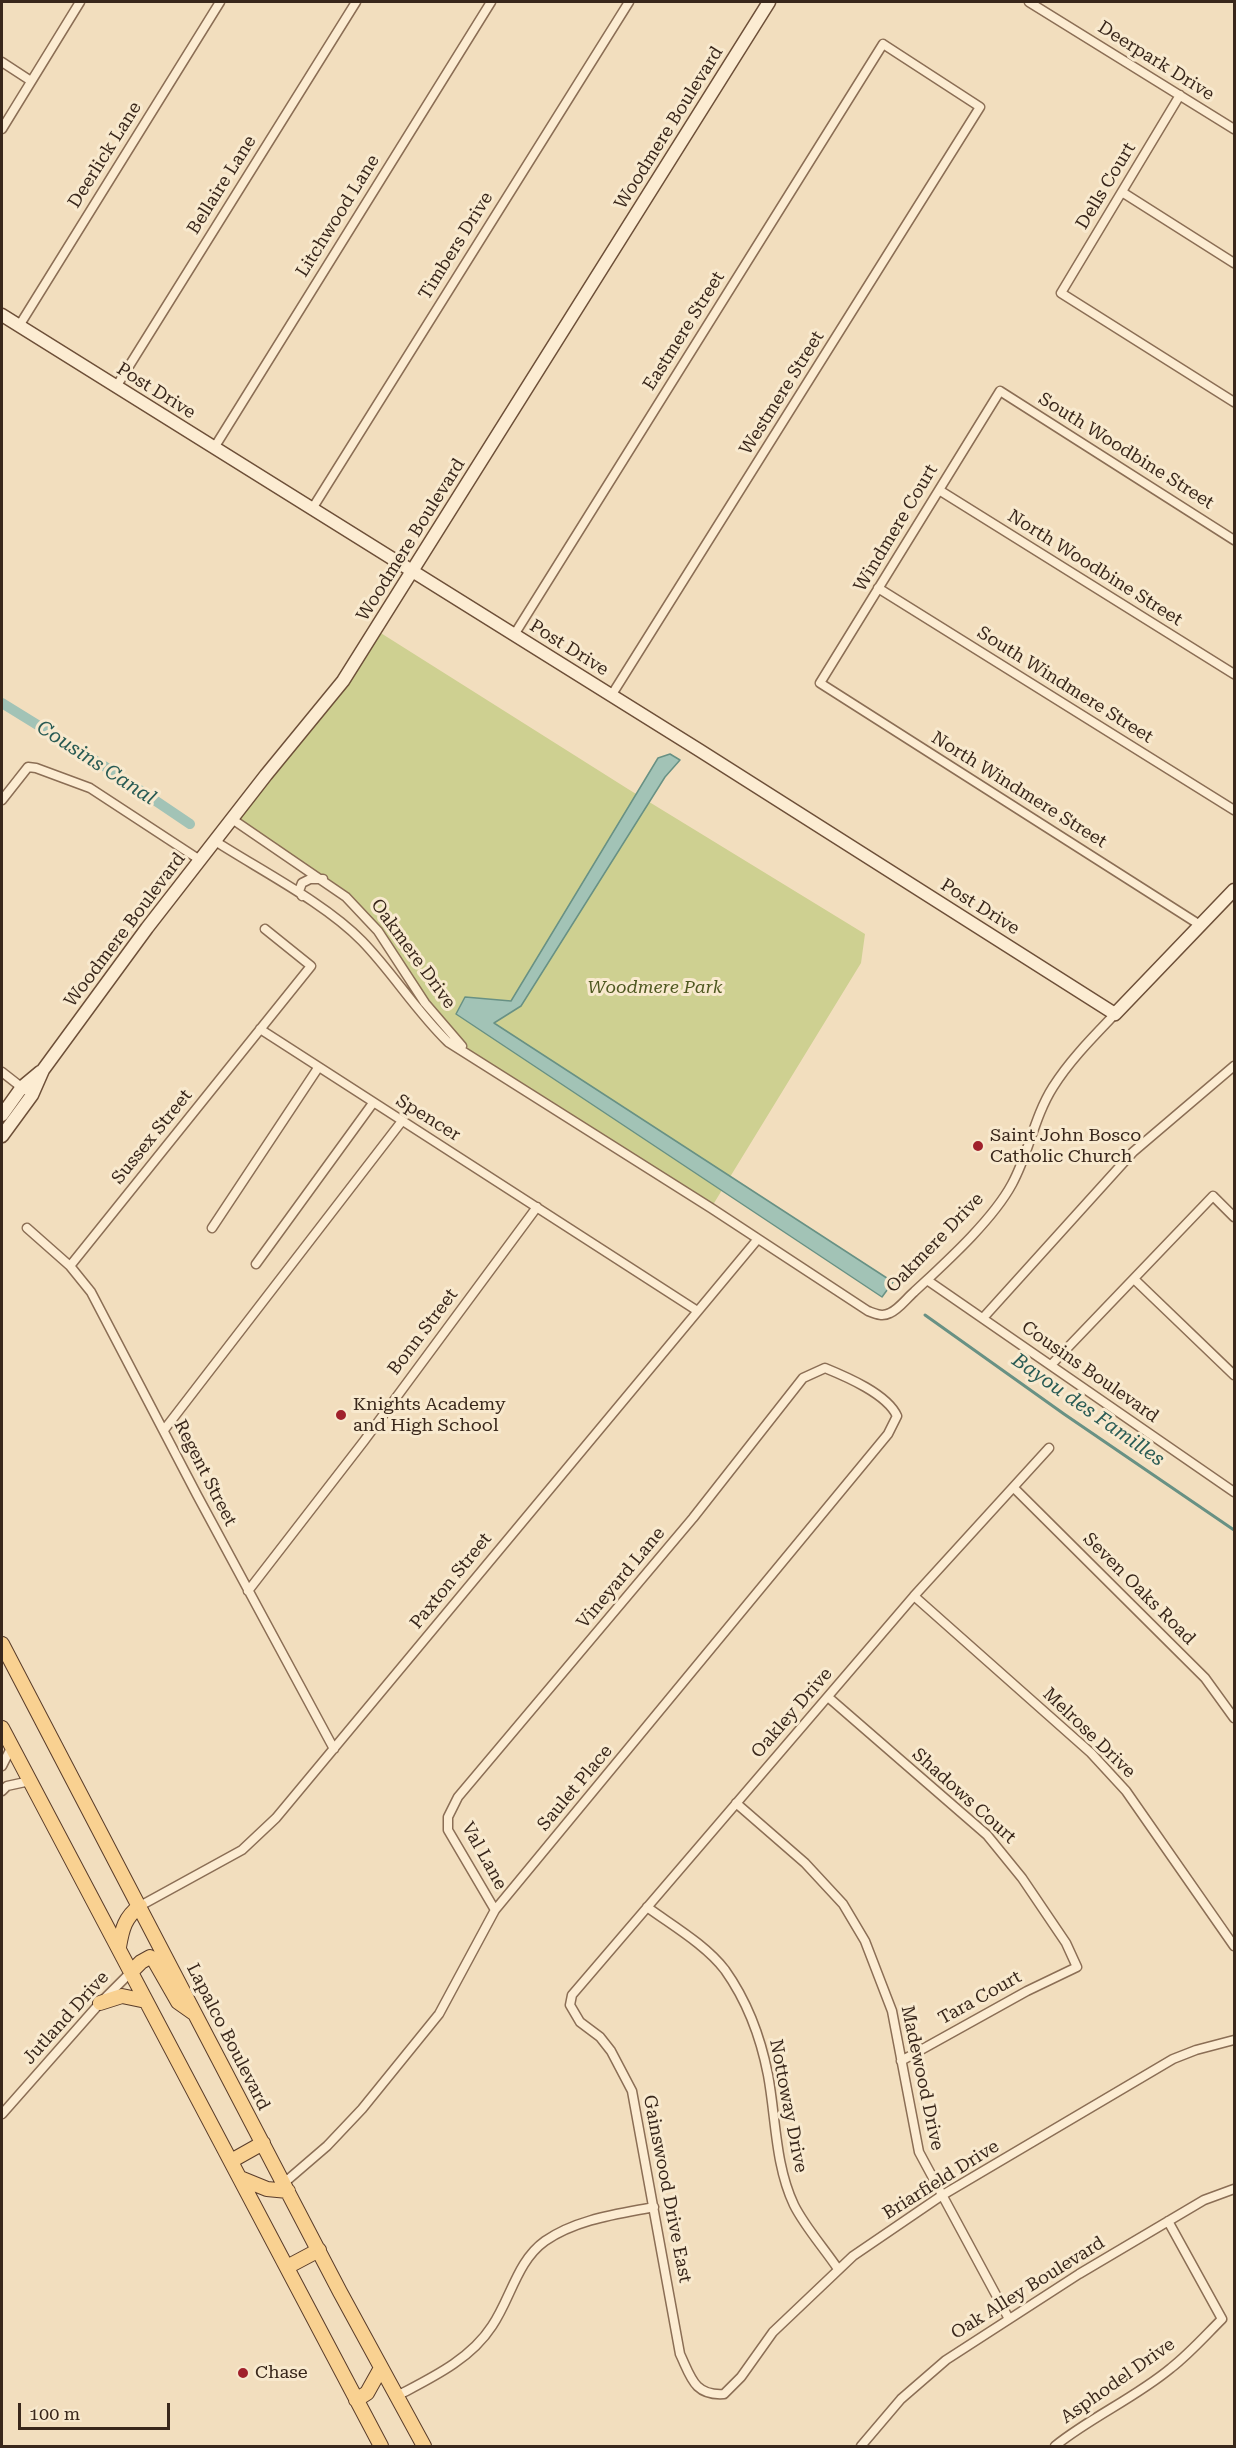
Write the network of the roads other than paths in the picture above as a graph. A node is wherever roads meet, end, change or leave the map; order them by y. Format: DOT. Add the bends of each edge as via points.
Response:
graph roads {
  1 [pos="80,2"];
  2 [pos="219,2"];
  3 [pos="356,2"];
  4 [pos="491,2"];
  5 [pos="628,2"];
  6 [pos="766,2"];
  7 [pos="1029,2"];
  8 [pos="1041,5"];
  9 [pos="2,62"];
  10 [pos="31,81"];
  11 [pos="1180,95"];
  12 [pos="980,107"];
  13 [pos="2,129"];
  14 [pos="1234,129"];
  15 [pos="1122,192"];
  16 [pos="1234,263"];
  17 [pos="2,315"];
  18 [pos="19,326"];
  19 [pos="116,387"];
  20 [pos="1000,391"];
  21 [pos="1234,402"];
  22 [pos="214,448"];
  23 [pos="939,490"];
  24 [pos="312,509"];
  25 [pos="1234,540"];
  26 [pos="413,572"];
  27 [pos="878,588"];
  28 [pos="514,635"];
  29 [pos="1234,674"];
  30 [pos="820,683"];
  31 [pos="611,696"];
  32 [pos="2,800"];
  33 [pos="1234,810"];
  34 [pos="232,819"];
  35 [pos="215,841"];
  36 [pos="200,861"];
  37 [pos="323,879"];
  38 [pos="1234,890"];
  39 [pos="302,896"];
  40 [pos="1200,925"];
  41 [pos="265,929"];
  42 [pos="1115,1014"];
  43 [pos="260,1029"];
  44 [pos="470,1055"];
  45 [pos="1234,1066"];
  46 [pos="318,1068"];
  47 [pos="43,1070"];
  48 [pos="2,1072"];
  49 [pos="22,1087"];
  50 [pos="32,1095"];
  51 [pos="373,1103"];
  52 [pos="2,1115"];
  53 [pos="402,1120"];
  54 [pos="2,1136"];
  55 [pos="537,1207"];
  56 [pos="1234,1217"];
  57 [pos="27,1228"];
  58 [pos="212,1228"];
  59 [pos="757,1240"];
  60 [pos="256,1264"];
  61 [pos="70,1266"];
  62 [pos="1134,1279"];
  63 [pos="927,1280"];
  64 [pos="696,1310"];
  65 [pos="983,1318"];
  66 [pos="1051,1365"];
  67 [pos="825,1368"];
  68 [pos="1234,1375"];
  69 [pos="164,1430"];
  70 [pos="1049,1448"];
  71 [pos="1014,1488"];
  72 [pos="1234,1492"];
  73 [pos="248,1591"];
  74 [pos="914,1596"];
  75 [pos="2,1644"];
  76 [pos="6,1656"];
  77 [pos="828,1697"];
  78 [pos="1234,1718"];
  79 [pos="2,1728"];
  80 [pos="12,1746"];
  81 [pos="334,1749"];
  82 [pos="2,1766"];
  83 [pos="30,1781"];
  84 [pos="2,1791"];
  85 [pos="736,1803"];
  86 [pos="448,1817"];
  87 [pos="140,1906"];
  88 [pos="647,1907"];
  89 [pos="495,1910"];
  90 [pos="1234,1946"];
  91 [pos="118,1947"];
  92 [pos="1077,1967"];
  93 [pos="131,1972"];
  94 [pos="146,2001"];
  95 [pos="100,2003"];
  96 [pos="570,2005"];
  97 [pos="197,2015"];
  98 [pos="1234,2040"];
  99 [pos="901,2061"];
  100 [pos="2,2114"];
  101 [pos="263,2143"];
  102 [pos="231,2161"];
  103 [pos="240,2178"];
  104 [pos="286,2187"];
  105 [pos="1234,2189"];
  106 [pos="941,2196"];
  107 [pos="654,2207"];
  108 [pos="1168,2222"];
  109 [pos="319,2250"];
  110 [pos="286,2266"];
  111 [pos="838,2269"];
  112 [pos="1009,2319"];
  113 [pos="381,2368"];
  114 [pos="703,2392"];
  115 [pos="397,2396"];
  116 [pos="356,2400"];
  117 [pos="381,2446"];
  118 [pos="424,2446"];
  119 [pos="861,2446"];
  120 [pos="1055,2446"];
  1 -- 10 [label="street"];
  2 -- 18 [label="street, Deerlick Lane"];
  3 -- 19 [label="street, Bellaire Lane"];
  4 -- 22 [label="street, Litchwood Lane"];
  5 -- 24 [label="street, Timbers Drive"];
  6 -- 26 [label="street, Woodmere Boulevard"];
  7 -- 8 [label="street, Deerpark Drive"];
  8 -- 11 [label="street, Deerpark Drive"];
  9 -- 10 [label="street"];
  10 -- 13 [label="street"];
  11 -- 14 [label="street, Deerpark Drive"];
  11 -- 15 [label="street, Dells Court"];
  12 -- 28 [label="street, Eastmere Street" via="883,44"];
  12 -- 31 [label="street, Westmere Street"];
  15 -- 16 [label="street"];
  15 -- 21 [label="street, Dells Court" via="1061,293"];
  17 -- 18 [label="street, Post Drive"];
  18 -- 19 [label="street, Post Drive"];
  19 -- 22 [label="street, Post Drive"];
  20 -- 23 [label="street, Windmere Court"];
  20 -- 25 [label="street, South Woodbine Street"];
  22 -- 24 [label="street, Post Drive"];
  23 -- 27 [label="street, Windmere Court"];
  23 -- 29 [label="street, North Woodbine Street"];
  24 -- 26 [label="street, Post Drive"];
  26 -- 28 [label="street, Post Drive"];
  26 -- 34 [label="street, Woodmere Boulevard" via="343,681"];
  27 -- 30 [label="street, Windmere Court"];
  27 -- 33 [label="street, South Windmere Street"];
  28 -- 31 [label="street, Post Drive"];
  30 -- 40 [label="street, North Windmere Street"];
  31 -- 42 [label="street, Post Drive"];
  32 -- 36 [label="street" via="28,767 36,768 90,788"];
  34 -- 35 [label="street, Woodmere Boulevard"];
  34 -- 37 [label="street, Oakmere Drive"];
  35 -- 36 [label="street, Woodmere Boulevard"];
  35 -- 39 [label="street, Oakmere Drive"];
  36 -- 47 [label="street, Woodmere Boulevard"];
  37 -- 39 [label="street" via="302,883"];
  37 -- 44 [label="street, Oakmere Drive" via="363,913 425,1003"];
  38 -- 40 [label="street, Oakmere Drive"];
  39 -- 44 [label="street, Oakmere Drive" via="361,941 438,1032"];
  40 -- 42 [label="street, Oakmere Drive"];
  41 -- 43 [label="street" via="311,966"];
  42 -- 63 [label="street, Oakmere Drive" via="1072,1059 1054,1085 1011,1186"];
  43 -- 46 [label="street, Spencer"];
  43 -- 61 [label="street, Sussex Street"];
  44 -- 59 [label="street, Oakmere Drive"];
  45 -- 65 [label="street" via="1133,1152"];
  46 -- 51 [label="street, Spencer"];
  46 -- 58 [label="street"];
  47 -- 49 [label="street, Woodmere Boulevard"];
  47 -- 50 [label="street, Woodmere Boulevard"];
  48 -- 49 [label="street"];
  49 -- 50 [label="street"];
  49 -- 52 [label="street, Woodmere Boulevard"];
  50 -- 54 [label="street, Woodmere Boulevard"];
  51 -- 53 [label="street, Spencer"];
  51 -- 60 [label="street"];
  53 -- 55 [label="street, Spencer"];
  53 -- 69 [label="street"];
  55 -- 64 [label="street, Spencer"];
  55 -- 73 [label="street, Bonn Street"];
  56 -- 62 [label="street" via="1213,1196"];
  57 -- 61 [label="street, Regent Street"];
  59 -- 63 [label="street, Oakmere Drive" via="877,1315 892,1312"];
  59 -- 64 [label="street, Paxton Street"];
  61 -- 69 [label="street, Regent Street" via="91,1292"];
  62 -- 66 [label="street"];
  62 -- 68 [label="street"];
  63 -- 65 [label="street, Cousins Boulevard"];
  64 -- 81 [label="street, Paxton Street"];
  65 -- 66 [label="street, Cousins Boulevard"];
  66 -- 72 [label="street, Cousins Boulevard"];
  67 -- 86 [label="street, Vineyard Lane" via="803,1378 693,1518 458,1797"];
  67 -- 89 [label="street, Saulet Place" via="853,1379 893,1408 897,1416 888,1434"];
  69 -- 73 [label="street, Regent Street"];
  70 -- 71 [label="street, Oakley Drive"];
  71 -- 74 [label="street, Oakley Drive"];
  71 -- 78 [label="street, Seven Oaks Road" via="1205,1678"];
  73 -- 81 [label="street, Regent Street"];
  74 -- 77 [label="street, Oakley Drive"];
  74 -- 90 [label="street, Melrose Drive" via="1091,1753 1126,1791"];
  75 -- 76 [label="main road, Lapalco Boulevard"];
  76 -- 87 [label="main road, Lapalco Boulevard"];
  77 -- 85 [label="street, Oakley Drive"];
  77 -- 92 [label="street, Shadows Court" via="987,1835 1022,1878 1066,1943"];
  79 -- 80 [label="main road"];
  80 -- 82 [label="street"];
  80 -- 83 [label="main road"];
  81 -- 87 [label="street, Paxton Street" via="276,1818 242,1850"];
  83 -- 84 [label="street" via="7,1786"];
  83 -- 91 [label="main road"];
  85 -- 88 [label="street, Oakley Drive"];
  85 -- 99 [label="street, Madewood Drive" via="806,1863 843,1904 865,1941 892,2011"];
  86 -- 89 [label="street, Val Lane" via="448,1830"];
  87 -- 91 [label="main road" via="129,1914"];
  87 -- 97 [label="main road, Lapalco Boulevard"];
  88 -- 96 [label="street, Oakley Drive" via="572,1995"];
  88 -- 111 [label="street, Nottoway Drive" via="704,1950 724,1969 737,1990 760,2041 775,2133 794,2205"];
  89 -- 104 [label="street, Saulet Place" via="439,2014 362,2109"];
  91 -- 93 [label="main road"];
  92 -- 99 [label="street, Tara Court"];
  93 -- 94 [label="main road"];
  93 -- 95 [label="street, Jutland Drive"];
  93 -- 97 [label="main road" via="150,1957 178,2002"];
  94 -- 95 [label="main road" via="123,1996"];
  94 -- 102 [label="main road"];
  95 -- 100 [label="street, Jutland Drive"];
  96 -- 107 [label="street, Gainswood Drive East" via="580,2022 611,2051 632,2091"];
  97 -- 101 [label="main road, Lapalco Boulevard"];
  98 -- 106 [label="street, Briarfield Drive" via="1173,2059"];
  99 -- 106 [label="street, Madewood Drive" via="919,2152"];
  101 -- 102 [label="main road"];
  101 -- 104 [label="main road, Lapalco Boulevard"];
  102 -- 103 [label="main road"];
  103 -- 104 [label="main road" via="267,2188"];
  103 -- 110 [label="main road"];
  104 -- 109 [label="main road, Lapalco Boulevard"];
  105 -- 108 [label="street, Oak Alley Boulevard" via="1204,2200"];
  106 -- 111 [label="street, Briarfield Drive"];
  106 -- 112 [label="street, Madewood Drive"];
  107 -- 114 [label="street, Gainswood Drive East" via="680,2354 693,2383"];
  107 -- 115 [label="street" via="597,2218 545,2241 524,2263 491,2328 475,2346 457,2362"];
  108 -- 112 [label="street, Oak Alley Boulevard"];
  108 -- 120 [label="street, Asphodel Drive" via="1222,2319 1171,2368"];
  109 -- 110 [label="main road"];
  109 -- 113 [label="main road, Lapalco Boulevard"];
  110 -- 116 [label="main road"];
  111 -- 114 [label="street, Briarfield Drive" via="773,2332 730,2388 723,2394"];
  112 -- 119 [label="street, Oak Alley Boulevard" via="924,2376"];
  113 -- 115 [label="main road, Lapalco Boulevard"];
  113 -- 116 [label="main road" via="367,2393"];
  115 -- 118 [label="main road, Lapalco Boulevard"];
  116 -- 117 [label="main road"];
}
